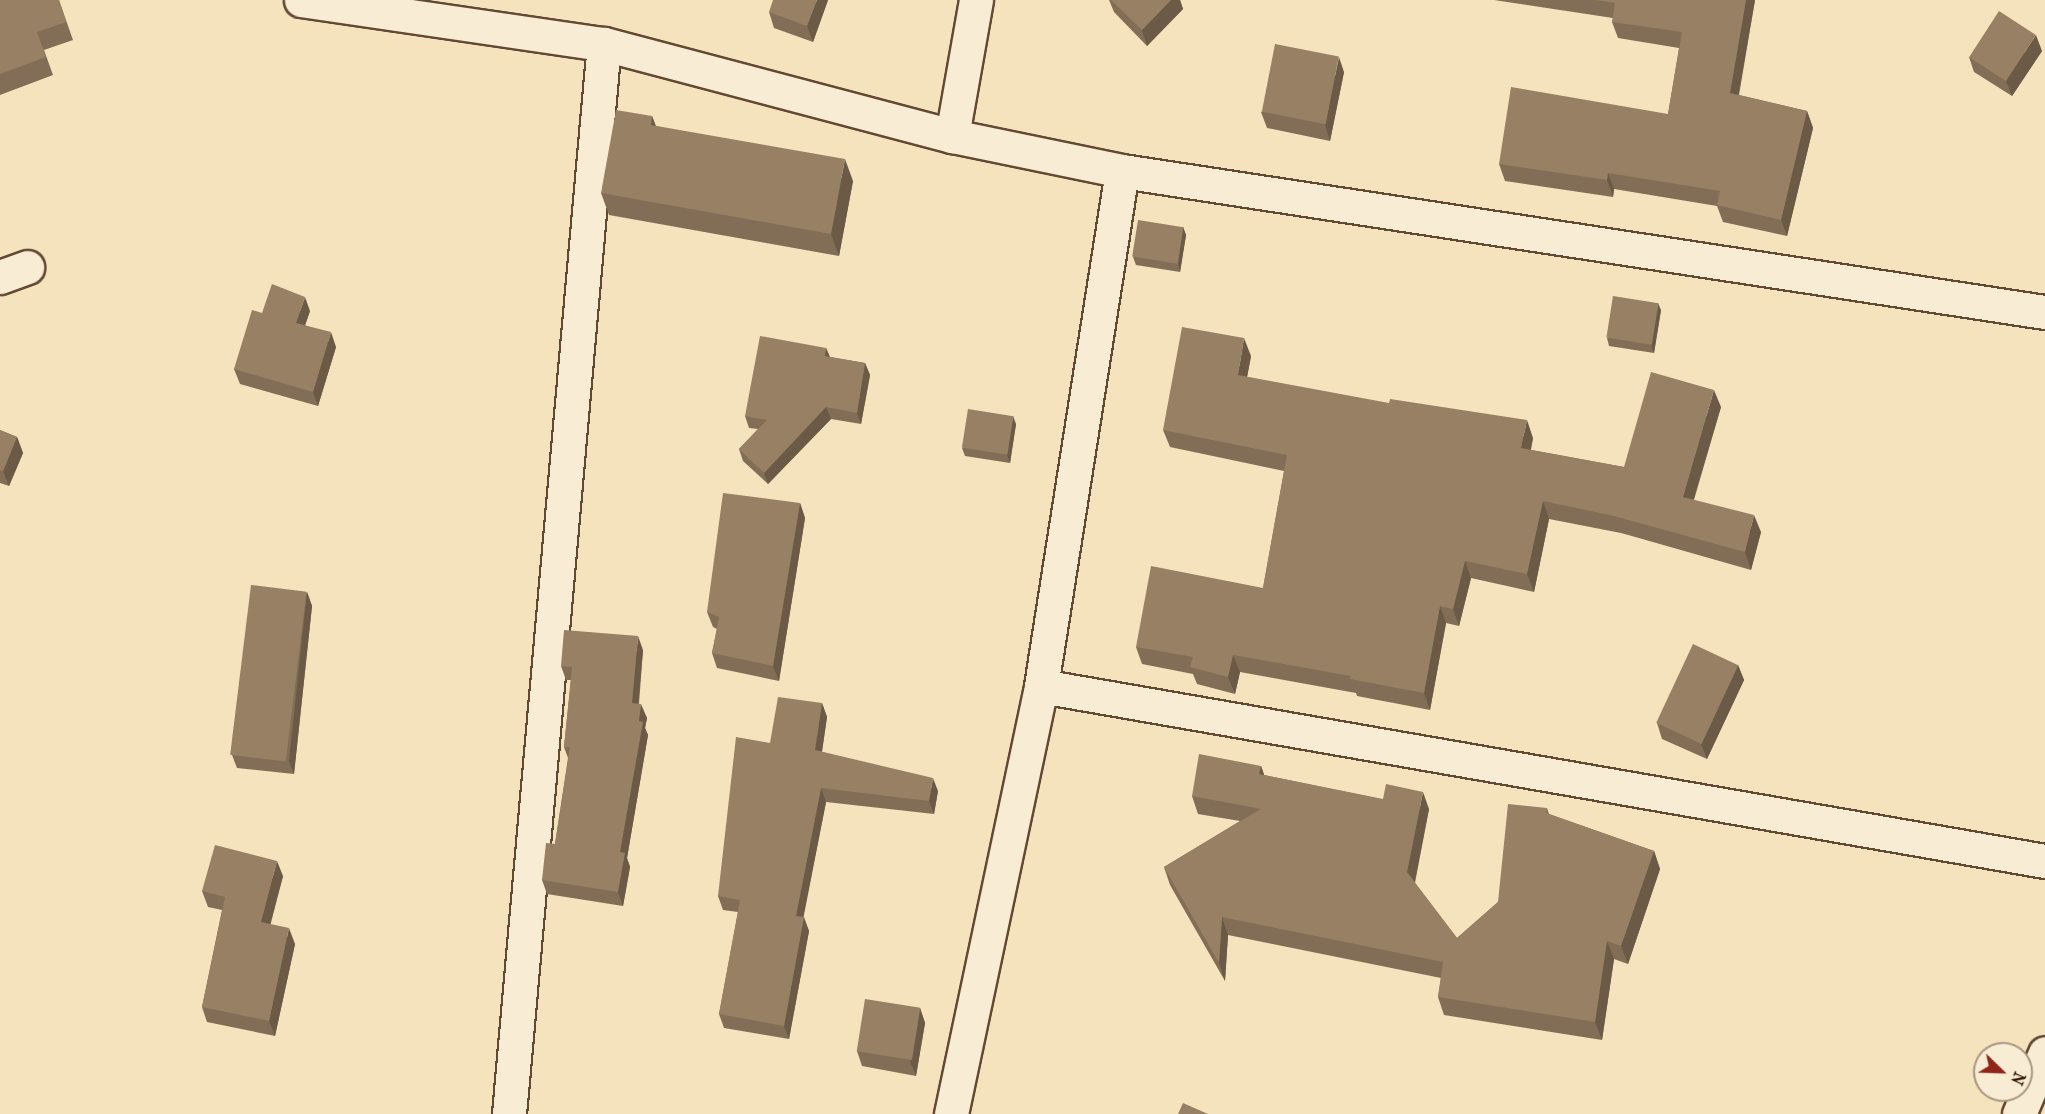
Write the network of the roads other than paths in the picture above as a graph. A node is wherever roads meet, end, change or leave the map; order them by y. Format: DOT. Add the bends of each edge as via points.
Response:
graph roads {
  1 [pos="301,0"];
  2 [pos="975,0"];
  3 [pos="604,44"];
  4 [pos="951,136"];
  5 [pos="1122,171"];
  6 [pos="2045,312"];
  7 [pos="1041,686"];
  8 [pos="2045,861"];
  9 [pos="2045,1053"];
  10 [pos="508,1114"];
  11 [pos="951,1114"];
  12 [pos="2019,1114"];
  1 -- 3 [label="street"];
  2 -- 4 [label="street"];
  3 -- 4 [label="street"];
  3 -- 10 [label="street"];
  4 -- 5 [label="street"];
  5 -- 6 [label="street"];
  5 -- 7 [label="street"];
  7 -- 8 [label="street"];
  7 -- 11 [label="street"];
  9 -- 12 [label="street"];
}
